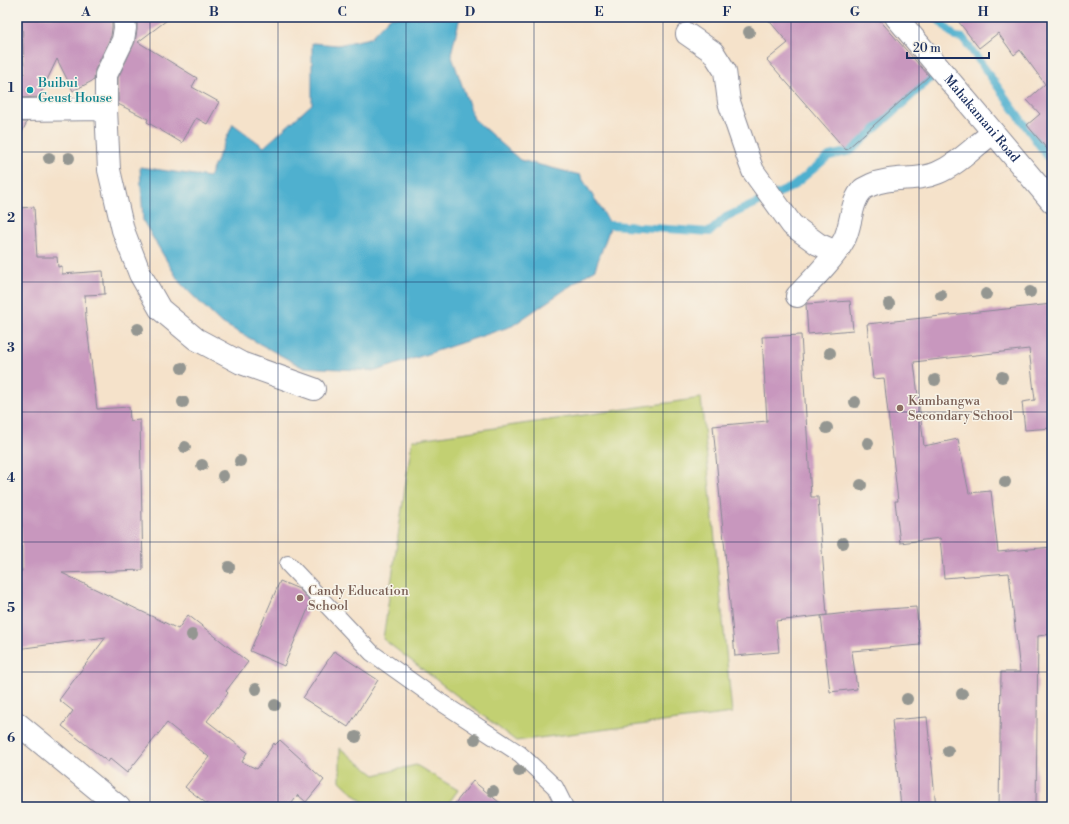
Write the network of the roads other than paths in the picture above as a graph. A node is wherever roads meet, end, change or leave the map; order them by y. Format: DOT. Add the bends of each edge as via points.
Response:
graph roads {
  1 [pos="124,17"];
  2 [pos="896,17"];
  3 [pos="687,34"];
  4 [pos="106,109"];
  5 [pos="17,110"];
  6 [pos="993,133"];
  7 [pos="1052,202"];
  8 [pos="836,252"];
  9 [pos="798,296"];
  10 [pos="314,389"];
  11 [pos="288,564"];
  12 [pos="17,723"];
  13 [pos="119,807"];
  14 [pos="565,807"];
  1 -- 4 [label="street" via="123,40 106,75"];
  2 -- 6 [label="street, Mahakamani Road"];
  3 -- 8 [label="street" via="712,52 725,71 729,102 750,163 785,218 818,244"];
  4 -- 5 [label="street"];
  4 -- 10 [label="street" via="109,170 123,230 140,274 160,309 196,339 235,360"];
  6 -- 7 [label="street, Mahakamani Road"];
  6 -- 8 [label="street" via="963,157 936,173 924,177 896,178 864,189 856,200 845,239"];
  8 -- 9 [label="street"];
  11 -- 14 [label="lane" via="372,653 520,754 555,786"];
  12 -- 13 [label="street"];
}
